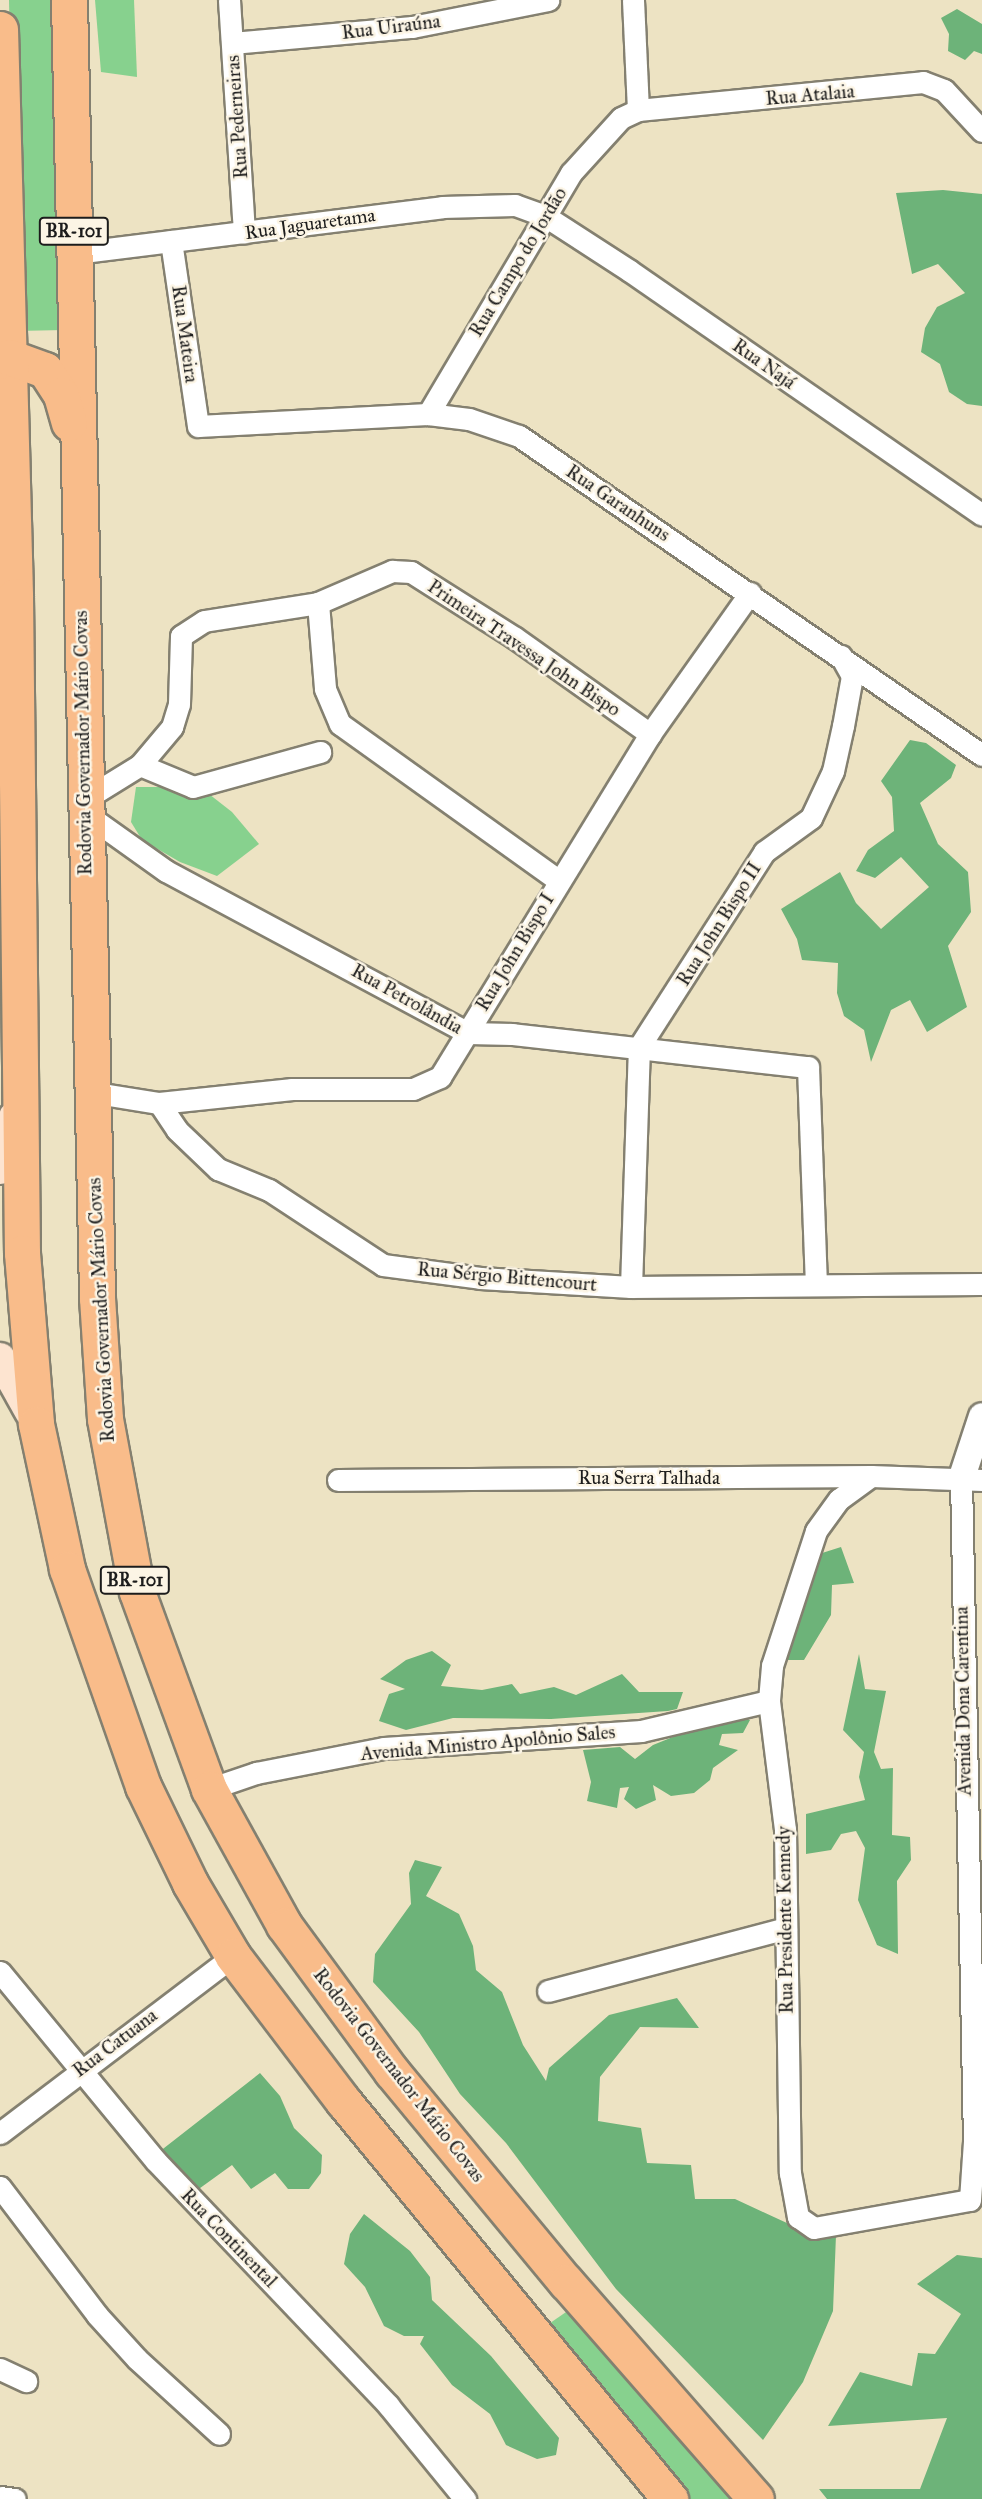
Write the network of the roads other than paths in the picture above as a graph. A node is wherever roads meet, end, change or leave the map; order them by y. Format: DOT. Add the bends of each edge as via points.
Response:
graph roads {
  1 [pos="69,0"];
  2 [pos="229,0"];
  3 [pos="548,0"];
  4 [pos="633,0"];
  5 [pos="0,29"];
  6 [pos="232,43"];
  7 [pos="629,114"];
  8 [pos="982,131"];
  9 [pos="545,216"];
  10 [pos="244,233"];
  11 [pos="171,242"];
  12 [pos="75,253"];
  13 [pos="76,332"];
  14 [pos="6,350"];
  15 [pos="428,414"];
  16 [pos="198,426"];
  17 [pos="77,462"];
  18 [pos="982,515"];
  19 [pos="750,593"];
  20 [pos="318,603"];
  21 [pos="841,656"];
  22 [pos="650,734"];
  23 [pos="320,752"];
  24 [pos="982,755"];
  25 [pos="140,765"];
  26 [pos="0,799"];
  27 [pos="86,807"];
  28 [pos="18,841"];
  29 [pos="558,880"];
  30 [pos="468,1033"];
  31 [pos="639,1047"];
  32 [pos="22,1082"];
  33 [pos="90,1092"];
  34 [pos="159,1103"];
  35 [pos="0,1169"];
  36 [pos="816,1283"];
  37 [pos="982,1284"];
  38 [pos="631,1287"];
  39 [pos="0,1358"];
  40 [pos="982,1416"];
  41 [pos="36,1424"];
  42 [pos="871,1476"];
  43 [pos="338,1480"];
  44 [pos="971,1480"];
  45 [pos="769,1700"];
  46 [pos="209,1789"];
  47 [pos="786,1928"];
  48 [pos="233,1956"];
  49 [pos="0,1972"];
  50 [pos="548,1992"];
  51 [pos="82,2067"];
  52 [pos="0,2133"];
  53 [pos="978,2144"];
  54 [pos="0,2188"];
  55 [pos="970,2200"];
  56 [pos="0,2368"];
  57 [pos="26,2381"];
  58 [pos="219,2434"];
  59 [pos="0,2497"];
  60 [pos="15,2499"];
  61 [pos="465,2499"];
  62 [pos="670,2499"];
  63 [pos="756,2499"];
  1 -- 12 [label="highway, Rodovia Governador Mário Covas / BR-101"];
  2 -- 6 [label="street, Rua Pederneiras"];
  3 -- 6 [label="street, Rua Uiraúna" via="412,27"];
  4 -- 7 [label="street"];
  5 -- 14 [label="highway, BR-101"];
  6 -- 10 [label="street, Rua Pederneiras"];
  7 -- 8 [label="street, Rua Atalaia" via="923,82 944,90"];
  7 -- 9 [label="street, Rua Campo do Jordão" via="589,148"];
  9 -- 10 [label="street, Rua Jaguaretama" via="515,205 442,207"];
  9 -- 15 [label="street, Rua Campo do Jordão"];
  9 -- 18 [label="street, Rua Najá"];
  10 -- 11 [label="street, Rua Jaguaretama"];
  11 -- 12 [label="street, Rua Jaguaretama"];
  11 -- 16 [label="street, Rua Mateira"];
  12 -- 13 [label="highway, Rodovia Governador Mário Covas / BR-101"];
  13 -- 14 [label="highway" via="67,343 42,352 17,344"];
  13 -- 17 [label="highway, Rodovia Governador Mário Covas / BR-101"];
  14 -- 17 [label="highway" via="54,380 65,405"];
  14 -- 28 [label="highway, BR-101"];
  15 -- 16 [label="street, Rua Garanhuns"];
  15 -- 19 [label="street, Rua Garanhuns" via="469,419 519,436"];
  17 -- 27 [label="highway, Rodovia Governador Mário Covas / BR-101"];
  19 -- 21 [label="street, Rua Garanhuns"];
  19 -- 22 [label="street, Rua John Bispo I"];
  20 -- 22 [label="street, Primeira Travessa John Bispo" via="377,575 411,572"];
  20 -- 25 [label="street, Primeira Travessa John Bispo" via="204,621 181,636 178,704 172,727"];
  20 -- 29 [label="street" via="325,689 340,724"];
  21 -- 24 [label="street, Rua Garanhuns"];
  21 -- 31 [label="street, Rua John Bispo II" via="852,676 845,715 833,771 811,818 764,852"];
  22 -- 29 [label="street, Rua John Bispo I"];
  23 -- 25 [label="street" via="193,787"];
  25 -- 27 [label="street"];
  26 -- 28 [label="highway"];
  27 -- 30 [label="street, Rua Petrolândia" via="166,871"];
  27 -- 33 [label="highway, Rodovia Governador Mário Covas / BR-101"];
  28 -- 32 [label="highway, BR-101"];
  29 -- 30 [label="street, Rua John Bispo I"];
  30 -- 31 [label="street, Rua Petrolândia"];
  30 -- 34 [label="street, Rua John Bispo I" via="440,1077 413,1088 292,1089"];
  31 -- 36 [label="street, Rua Petrolândia" via="808,1067"];
  31 -- 38 [label="street"];
  32 -- 35 [label="main road"];
  32 -- 41 [label="highway, BR-101" via="22,1253"];
  33 -- 34 [label="street"];
  33 -- 46 [label="highway, Rodovia Governador Mário Covas / BR-101" via="100,1357 115,1488 137,1592"];
  34 -- 38 [label="street, Rua Sérgio Bittencourt" via="177,1130 218,1169 300,1209 373,1262 480,1278"];
  36 -- 37 [label="street, Rua Sérgio Bittencourt"];
  36 -- 38 [label="street, Rua Sérgio Bittencourt"];
  39 -- 41 [label="main road"];
  40 -- 44 [label="street, Avenida Dona Carentina"];
  41 -- 48 [label="highway, BR-101" via="67,1569 110,1699 166,1835"];
  42 -- 43 [label="street, Rua Serra Talhada"];
  42 -- 44 [label="street, Rua Serra Talhada"];
  42 -- 45 [label="street, Rua Presidente Kennedy" via="839,1499 816,1531 772,1666"];
  44 -- 53 [label="street, Avenida Dona Carentina"];
  45 -- 46 [label="street, Avenida Ministro Apolônio Sales" via="641,1731 384,1748 256,1773"];
  45 -- 47 [label="street, Rua Presidente Kennedy" via="785,1829"];
  46 -- 63 [label="highway, Rodovia Governador Mário Covas / BR-101" via="284,1925 335,2000 565,2282"];
  47 -- 50 [label="street"];
  47 -- 55 [label="street, Rua Presidente Kennedy" via="790,2173 799,2217 814,2228"];
  48 -- 51 [label="street, Rua Catuana"];
  48 -- 62 [label="highway, BR-101" via="344,2102"];
  49 -- 51 [label="street, Rua Continental"];
  51 -- 52 [label="street, Rua Catuana"];
  51 -- 61 [label="street, Rua Continental" via="156,2161 388,2405"];
  53 -- 55 [label="street, Avenida Dona Carentina"];
  54 -- 58 [label="street" via="136,2359"];
  56 -- 57 [label="street"];
  59 -- 60 [label="street"];
}
